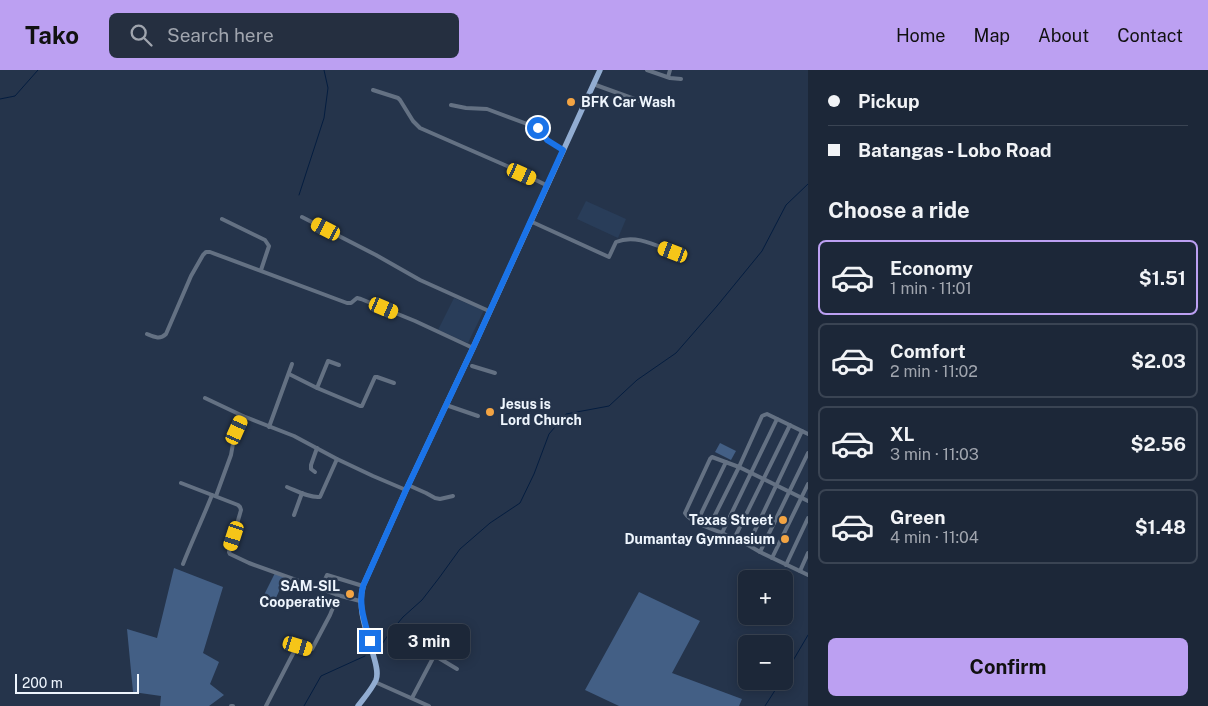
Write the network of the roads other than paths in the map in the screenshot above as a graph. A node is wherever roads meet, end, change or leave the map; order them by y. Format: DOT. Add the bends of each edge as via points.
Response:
graph roads {
  1 [pos="600,70"];
  2 [pos="647,70"];
  3 [pos="670,70"];
  4 [pos="668,77"];
  5 [pos="680,79"];
  6 [pos="593,84"];
  7 [pos="373,90"];
  8 [pos="640,101"];
  9 [pos="452,105"];
  10 [pos="563,150"];
  11 [pos="546,185"];
  12 [pos="302,217"];
  13 [pos="222,219"];
  14 [pos="530,221"];
  15 [pos="673,252"];
  16 [pos="261,270"];
  17 [pos="489,311"];
  18 [pos="147,334"];
  19 [pos="473,348"];
  20 [pos="292,364"];
  21 [pos="339,365"];
  22 [pos="469,365"];
  23 [pos="494,373"];
  24 [pos="289,374"];
  25 [pos="394,383"];
  26 [pos="317,388"];
  27 [pos="205,398"];
  28 [pos="446,405"];
  29 [pos="243,416"];
  30 [pos="478,416"];
  31 [pos="777,419"];
  32 [pos="790,425"];
  33 [pos="269,427"];
  34 [pos="802,431"];
  35 [pos="808,434"];
  36 [pos="317,448"];
  37 [pos="808,453"];
  38 [pos="337,459"];
  39 [pos="726,462"];
  40 [pos="739,468"];
  41 [pos="315,472"];
  42 [pos="750,474"];
  43 [pos="764,480"];
  44 [pos="181,483"];
  45 [pos="808,484"];
  46 [pos="777,486"];
  47 [pos="287,487"];
  48 [pos="407,488"];
  49 [pos="789,492"];
  50 [pos="302,493"];
  51 [pos="214,496"];
  52 [pos="454,496"];
  53 [pos="801,498"];
  54 [pos="808,501"];
  55 [pos="294,514"];
  56 [pos="808,518"];
  57 [pos="697,522"];
  58 [pos="709,527"];
  59 [pos="722,533"];
  60 [pos="734,539"];
  61 [pos="748,545"];
  62 [pos="760,552"];
  63 [pos="808,553"];
  64 [pos="772,558"];
  65 [pos="183,564"];
  66 [pos="786,565"];
  67 [pos="800,571"];
  68 [pos="808,576"];
  69 [pos="363,586"];
  70 [pos="320,588"];
  71 [pos="338,595"];
  72 [pos="360,601"];
  73 [pos="457,668"];
  74 [pos="375,682"];
  75 [pos="412,698"];
  76 [pos="266,706"];
  77 [pos="358,706"];
  78 [pos="429,706"];
  1 -- 6 [label="main road"];
  2 -- 4 [label="street"];
  3 -- 4 [label="street"];
  4 -- 5 [label="street"];
  6 -- 8 [label="street"];
  6 -- 10 [label="main road"];
  7 -- 11 [label="street" via="398,98 420,128"];
  9 -- 10 [label="street" via="488,109 538,128 547,140"];
  10 -- 11 [label="main road"];
  11 -- 14 [label="main road"];
  12 -- 17 [label="street" via="420,280"];
  13 -- 16 [label="street" via="268,242"];
  14 -- 15 [label="street" via="609,257 616,242 622,239 643,241"];
  14 -- 17 [label="main road"];
  16 -- 18 [label="street" via="206,252 191,276 166,334 159,338"];
  16 -- 19 [label="street" via="347,303 361,299"];
  17 -- 19 [label="main road"];
  19 -- 22 [label="main road"];
  20 -- 24 [label="street"];
  21 -- 26 [label="street" via="328,361"];
  22 -- 23 [label="street"];
  22 -- 28 [label="main road"];
  24 -- 26 [label="street"];
  24 -- 33 [label="street"];
  25 -- 26 [label="street" via="375,378 362,406"];
  27 -- 29 [label="street"];
  28 -- 30 [label="street"];
  28 -- 48 [label="main road"];
  29 -- 33 [label="street"];
  29 -- 51 [label="street"];
  31 -- 32 [label="street"];
  31 -- 40 [label="street" via="766,414 762,416"];
  31 -- 42 [label="street"];
  32 -- 34 [label="street"];
  32 -- 43 [label="street"];
  33 -- 36 [label="street"];
  34 -- 35 [label="street"];
  34 -- 46 [label="street"];
  36 -- 38 [label="street"];
  36 -- 41 [label="street" via="311,467"];
  37 -- 49 [label="street"];
  38 -- 48 [label="street"];
  38 -- 50 [label="street" via="320,497"];
  39 -- 40 [label="street"];
  39 -- 57 [label="street"];
  39 -- 57 [label="street" via="710,459 685,513"];
  40 -- 42 [label="street"];
  40 -- 58 [label="street"];
  42 -- 43 [label="street"];
  42 -- 59 [label="street"];
  43 -- 46 [label="street"];
  43 -- 60 [label="street"];
  44 -- 51 [label="street"];
  45 -- 53 [label="street"];
  46 -- 49 [label="street"];
  46 -- 61 [label="street"];
  47 -- 50 [label="street"];
  48 -- 52 [label="street" via="440,499"];
  48 -- 69 [label="main road"];
  49 -- 53 [label="street"];
  49 -- 62 [label="street"];
  50 -- 55 [label="street"];
  51 -- 65 [label="street"];
  51 -- 70 [label="street" via="238,504 241,510 230,554"];
  53 -- 54 [label="street"];
  53 -- 64 [label="street"];
  56 -- 66 [label="street"];
  57 -- 58 [label="street"];
  58 -- 59 [label="street"];
  59 -- 60 [label="street"];
  60 -- 61 [label="street"];
  61 -- 62 [label="street"];
  62 -- 64 [label="street"];
  63 -- 67 [label="street"];
  64 -- 66 [label="street"];
  66 -- 67 [label="street"];
  67 -- 68 [label="street"];
  69 -- 70 [label="street" via="327,575"];
  69 -- 72 [label="main road"];
  70 -- 71 [label="street"];
  71 -- 72 [label="street"];
  71 -- 76 [label="street" via="312,648 297,646"];
  72 -- 74 [label="main road" via="377,669"];
  73 -- 75 [label="street" via="433,658"];
  74 -- 75 [label="street"];
  74 -- 77 [label="main road"];
  75 -- 78 [label="street"];
}
